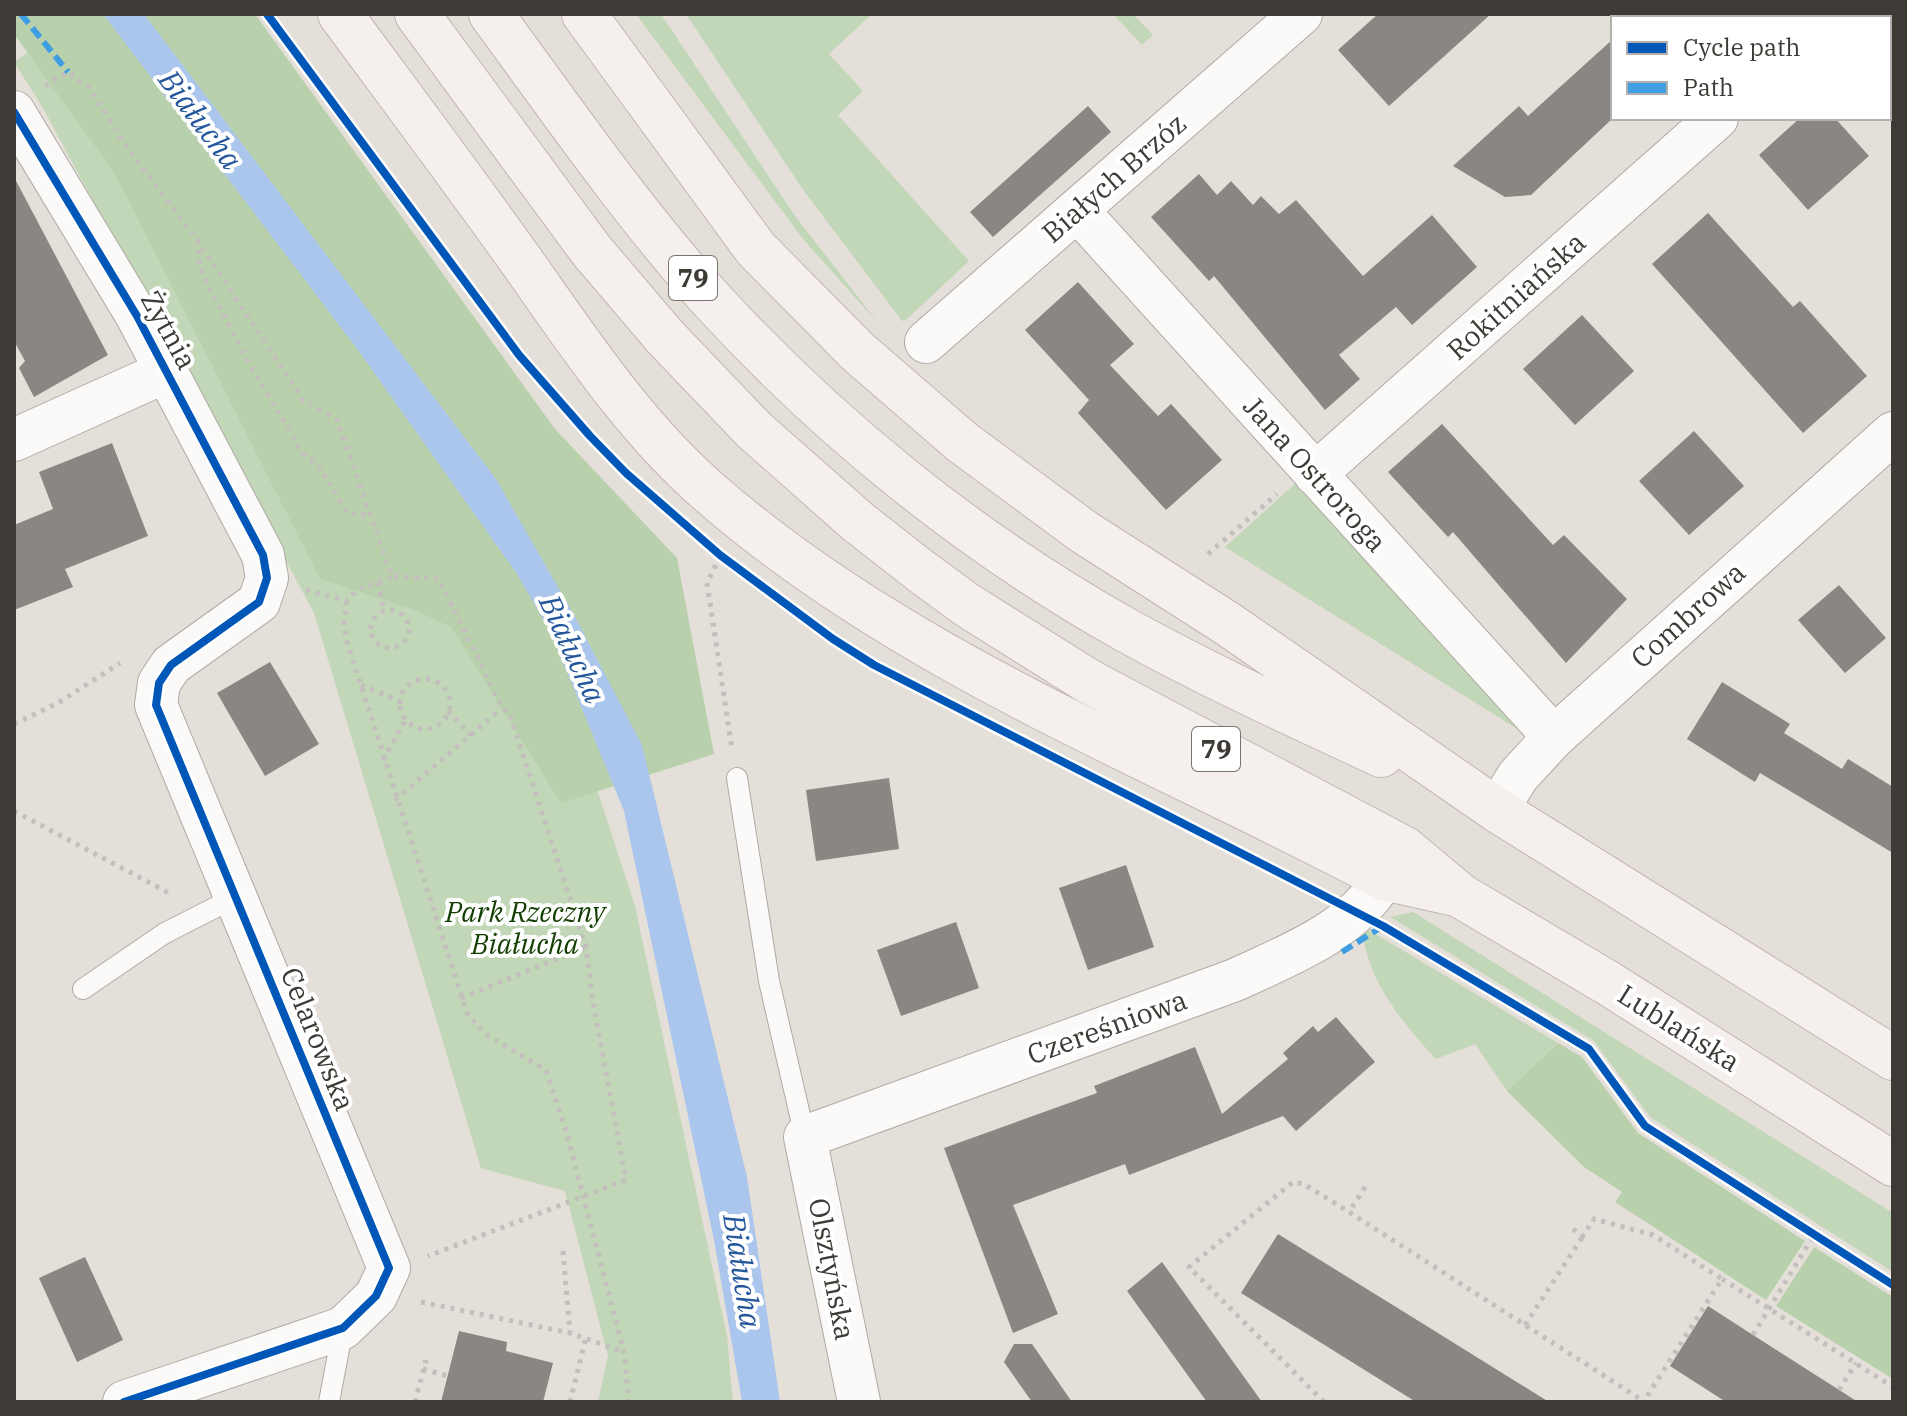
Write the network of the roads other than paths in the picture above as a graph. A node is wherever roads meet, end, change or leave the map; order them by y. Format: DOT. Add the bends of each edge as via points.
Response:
graph roads {
  1 [pos="340,14"];
  2 [pos="417,14"];
  3 [pos="491,14"];
  4 [pos="584,14"];
  5 [pos="1301,14"];
  6 [pos="28,100"];
  7 [pos="1715,120"];
  8 [pos="1077,210"];
  9 [pos="926,342"];
  10 [pos="167,371"];
  11 [pos="1893,433"];
  12 [pos="14,440"];
  13 [pos="1312,470"];
  14 [pos="267,578"];
  15 [pos="1554,737"];
  16 [pos="737,778"];
  17 [pos="1497,810"];
  18 [pos="1384,878"];
  19 [pos="1461,896"];
  20 [pos="220,905"];
  21 [pos="83,989"];
  22 [pos="1893,1058"];
  23 [pos="805,1137"];
  24 [pos="1893,1164"];
  25 [pos="343,1328"];
  26 [pos="124,1402"];
  27 [pos="329,1402"];
  28 [pos="859,1402"];
  1 -- 18 [label="main road" via="608,384 708,491 791,558 977,673"];
  2 -- 19 [label="main road, 79" via="628,296 721,397 806,477 967,605 1088,681 1405,849"];
  3 -- 17 [label="main road, 79" via="607,172 707,295 788,378 892,470 1078,602 1205,672"];
  4 -- 17 [label="main road" via="756,249 907,396 1024,491"];
  5 -- 8 [label="street, Białych Brzóz"];
  6 -- 10 [label="street, Żytnia"];
  7 -- 13 [label="street, Rokitniańska"];
  8 -- 9 [label="street, Białych Brzóz"];
  8 -- 13 [label="street, Jana Ostroroga"];
  10 -- 12 [label="street"];
  10 -- 14 [label="street, Żytnia" via="263,555"];
  11 -- 15 [label="street, Combrowa"];
  13 -- 15 [label="street, Jana Ostroroga"];
  14 -- 20 [label="street, Celarowska" via="259,602 171,665 159,683 156,705"];
  15 -- 17 [label="street, Combrowa" via="1518,776"];
  16 -- 23 [label="lane" via="769,981"];
  17 -- 22 [label="main road, 79"];
  18 -- 19 [label="main road"];
  18 -- 23 [label="street, Czereśniowa" via="1351,918 1246,975"];
  19 -- 24 [label="main road, Lublańska / 79"];
  20 -- 21 [label="lane" via="165,933"];
  20 -- 25 [label="street, Celarowska" via="383,1282"];
  23 -- 28 [label="street, Olsztyńska"];
  25 -- 26 [label="street"];
  25 -- 27 [label="lane"];
}
